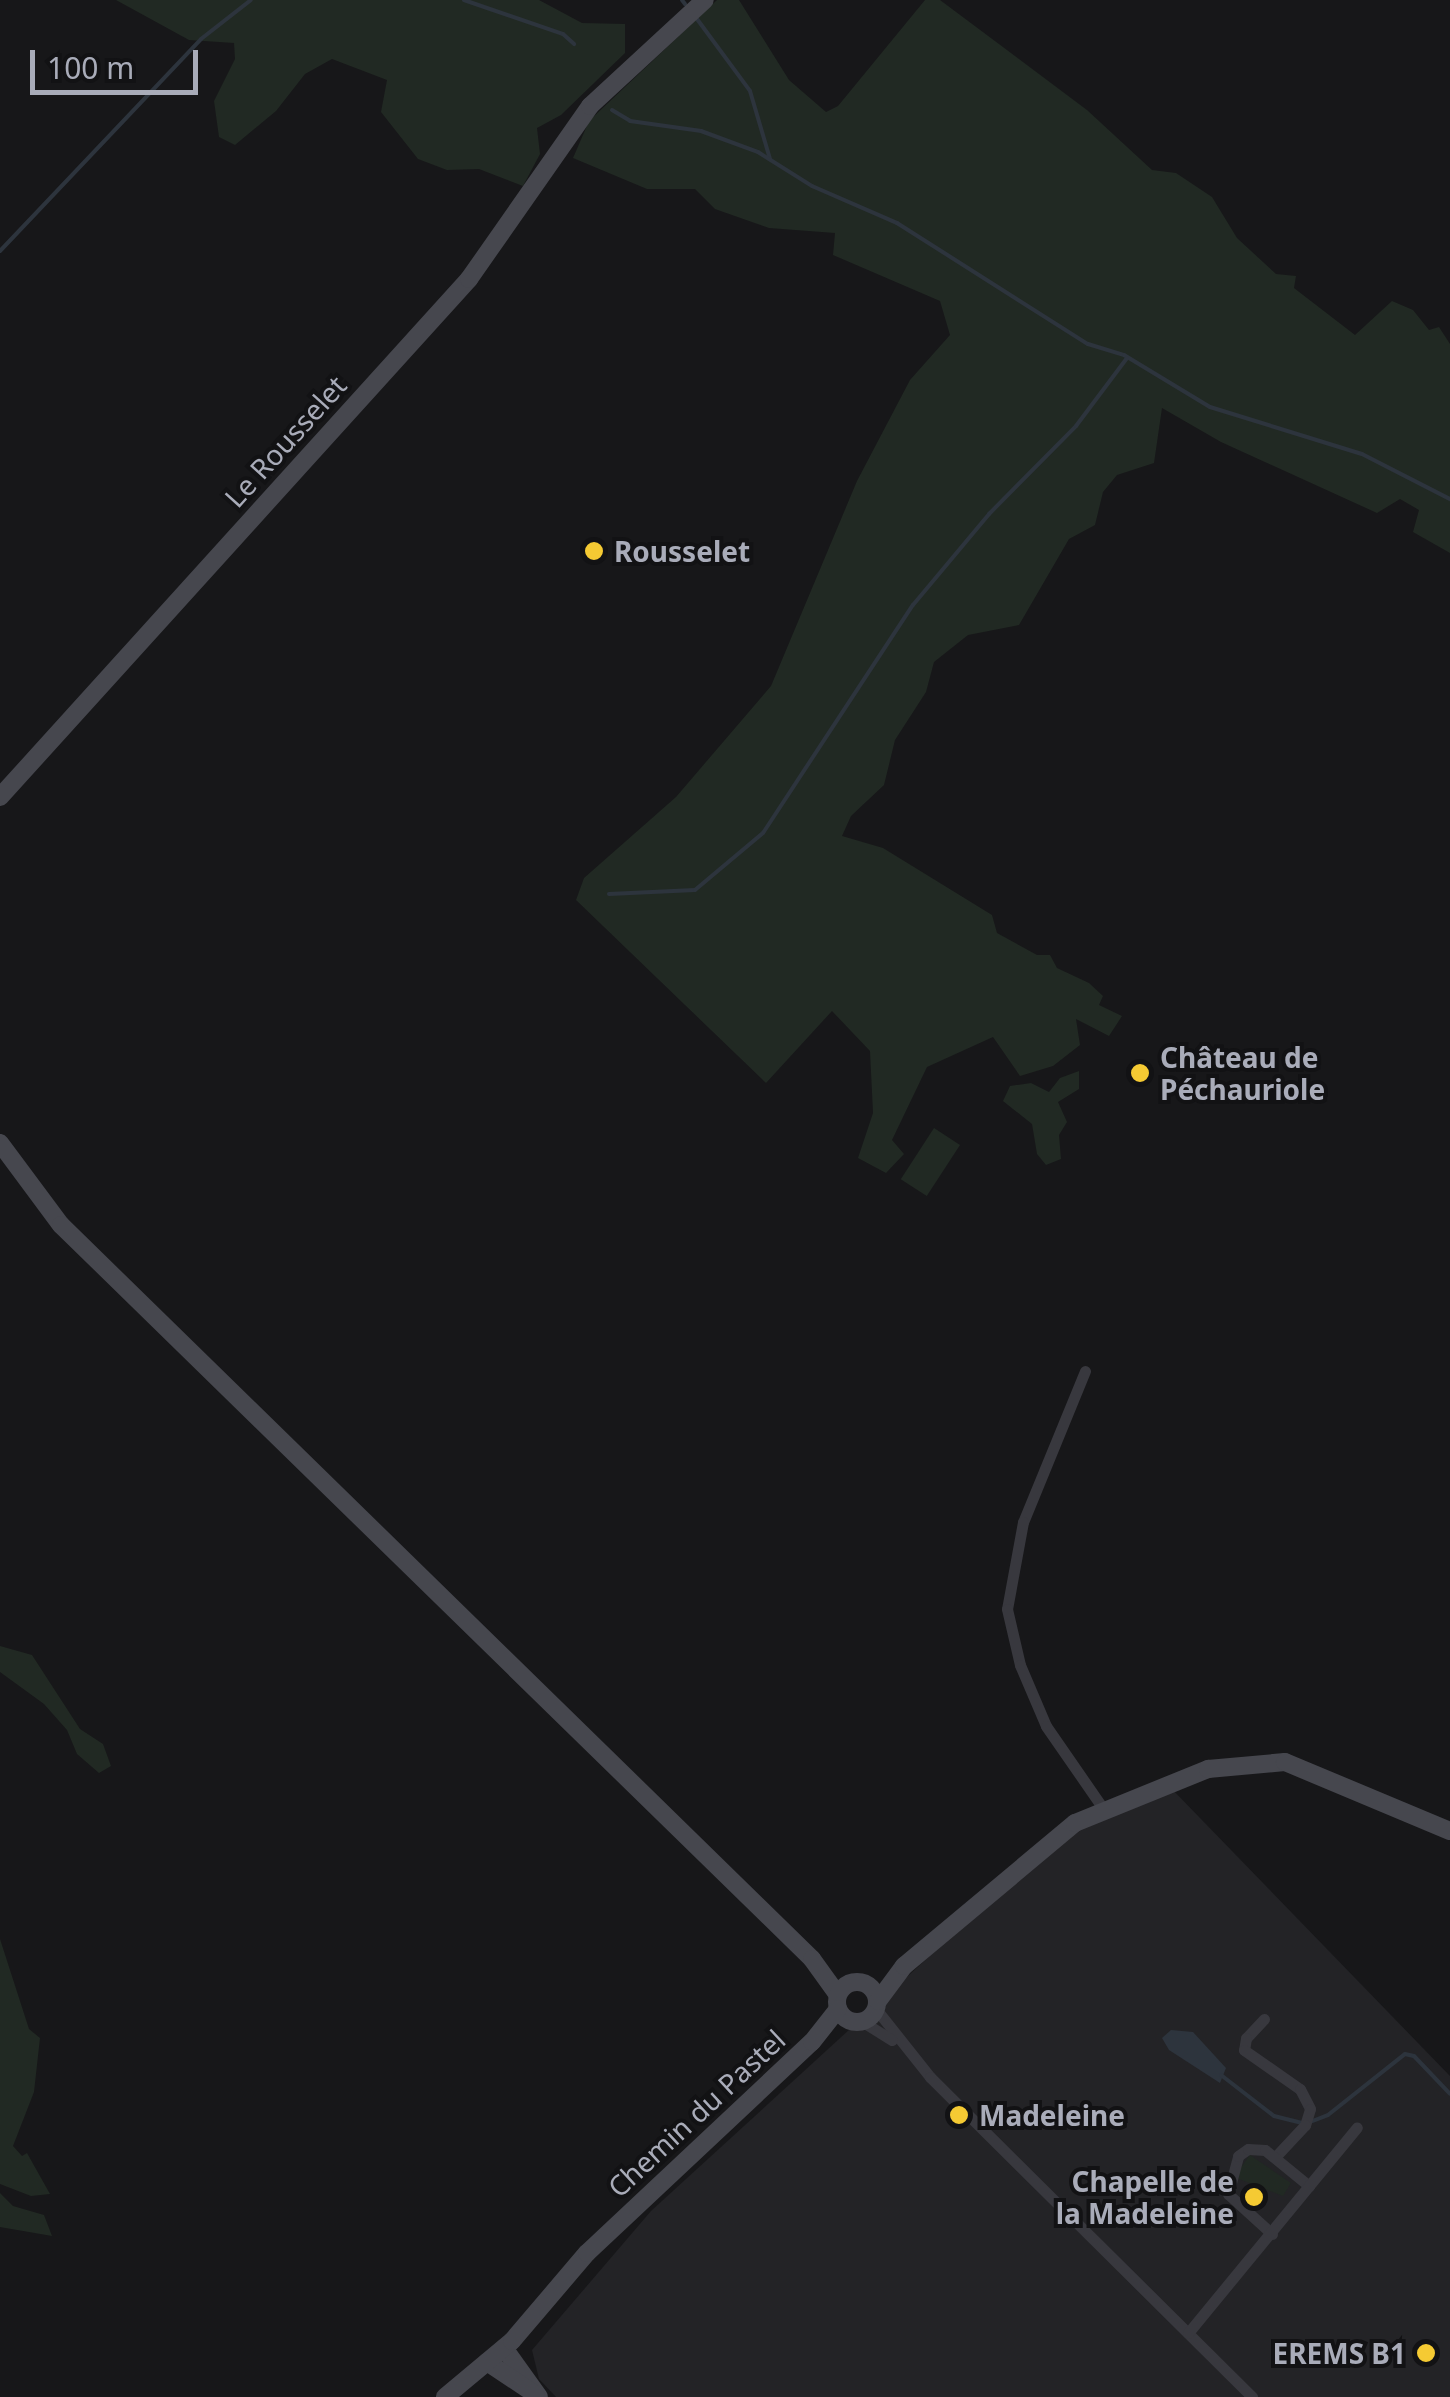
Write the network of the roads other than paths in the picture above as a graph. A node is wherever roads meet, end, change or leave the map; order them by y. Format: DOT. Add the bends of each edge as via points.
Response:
graph roads {
  1 [pos="705,0"];
  2 [pos="0,797"];
  3 [pos="0,1143"];
  4 [pos="1085,1371"];
  5 [pos="1102,1807"];
  6 [pos="1450,1831"];
  7 [pos="858,2003"];
  8 [pos="1264,2019"];
  9 [pos="1356,2127"];
  10 [pos="1276,2156"];
  11 [pos="1308,2186"];
  12 [pos="1272,2234"];
  13 [pos="1188,2333"];
  14 [pos="508,2352"];
  15 [pos="490,2367"];
  16 [pos="537,2395"];
  17 [pos="449,2397"];
  18 [pos="1252,2397"];
  1 -- 2 [label="street, Le Rousselet" via="590,106 469,279"];
  3 -- 7 [label="street" via="61,1226"];
  4 -- 5 [label="street" via="1022,1522 1007,1608 1020,1665 1046,1726"];
  5 -- 6 [label="street" via="1228,1764 1274,1760"];
  5 -- 7 [label="street" via="1051,1840"];
  7 -- 13 [label="street"];
  7 -- 14 [label="street, Chemin du Pastel" via="619,2224"];
  8 -- 10 [label="street" via="1243,2041 1244,2050 1300,2090 1310,2108 1305,2125"];
  9 -- 11 [label="street"];
  10 -- 11 [label="street"];
  10 -- 12 [label="street" via="1248,2149 1227,2182 1236,2205"];
  11 -- 12 [label="street"];
  12 -- 13 [label="street"];
  13 -- 18 [label="street"];
  14 -- 15 [label="street, Chemin du Pastel"];
  14 -- 16 [label="street"];
  15 -- 16 [label="street"];
  15 -- 17 [label="street, Chemin du Pastel"];
}
